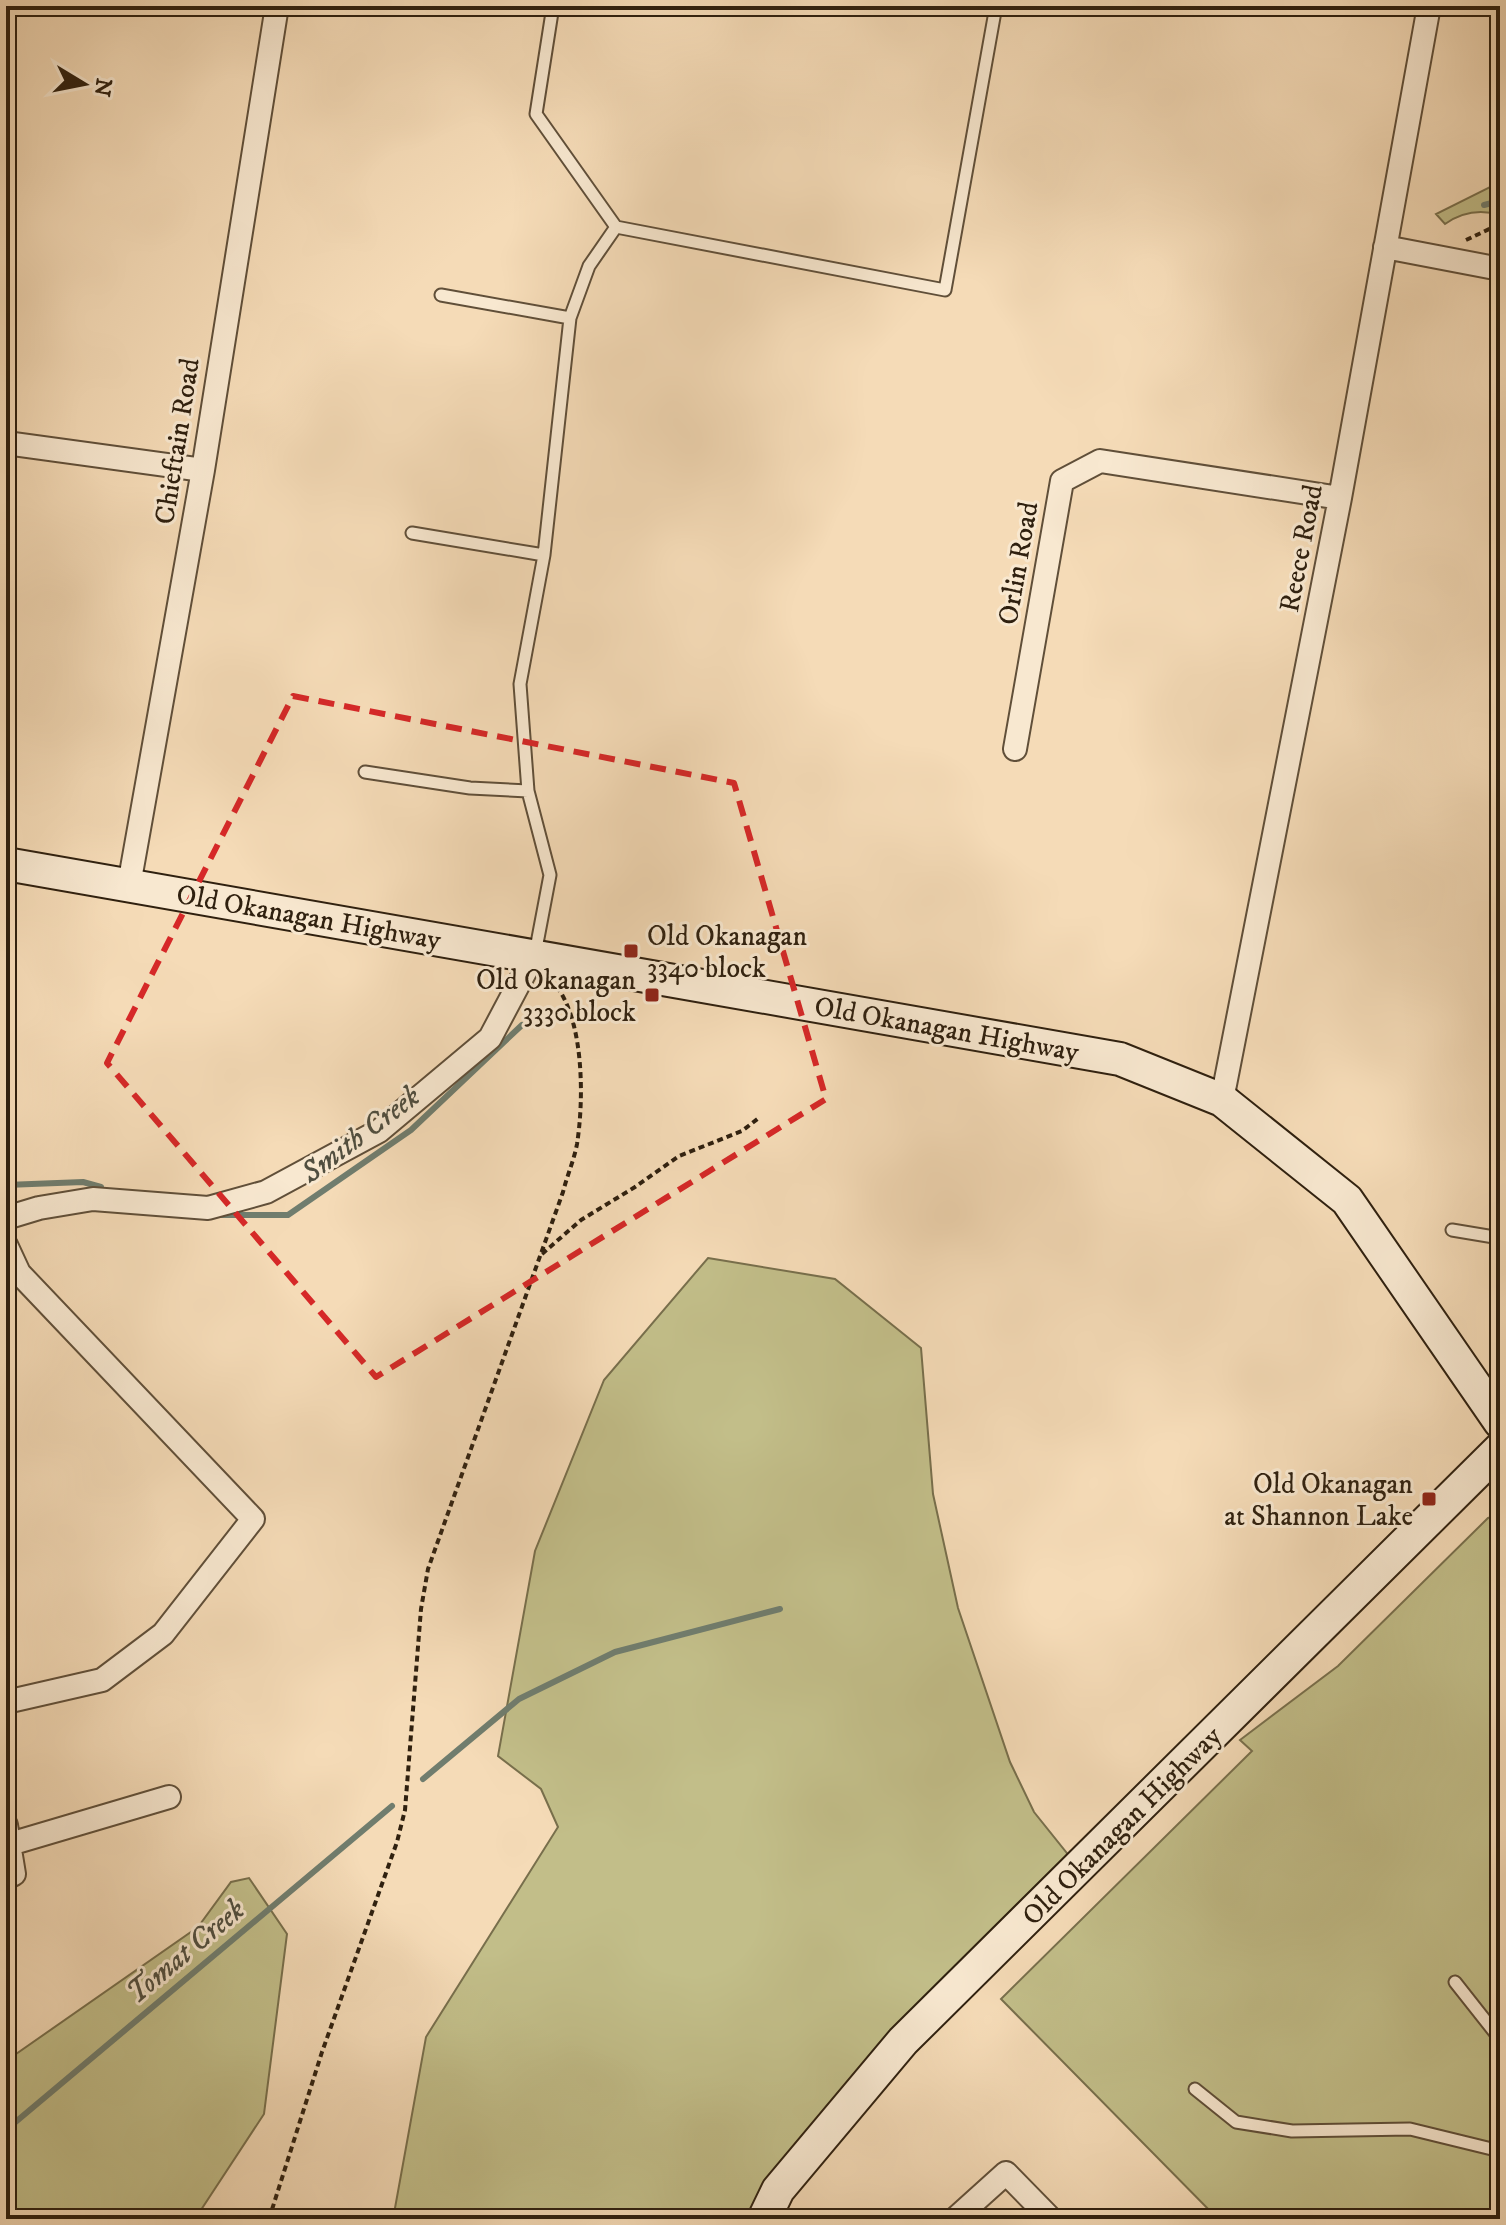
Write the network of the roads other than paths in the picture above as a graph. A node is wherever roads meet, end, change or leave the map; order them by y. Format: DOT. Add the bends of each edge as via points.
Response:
graph roads {
  1 [pos="277,6"];
  2 [pos="553,6"];
  3 [pos="996,6"];
  4 [pos="1429,6"];
  5 [pos="616,227"];
  6 [pos="1385,247"];
  7 [pos="1500,269"];
  8 [pos="441,295"];
  9 [pos="570,318"];
  10 [pos="6,443"];
  11 [pos="203,470"];
  12 [pos="1340,498"];
  13 [pos="412,533"];
  14 [pos="544,555"];
  15 [pos="1015,749"];
  16 [pos="365,772"];
  17 [pos="528,791"];
  18 [pos="6,864"];
  19 [pos="129,885"];
  20 [pos="534,955"];
  21 [pos="1222,1100"];
  22 [pos="6,1218"];
  23 [pos="1452,1230"];
  24 [pos="1500,1238"];
  25 [pos="6,1245"];
  26 [pos="1500,1422"];
  27 [pos="1500,1449"];
  28 [pos="6,1702"];
  29 [pos="169,1797"];
  30 [pos="8,1834"];
  31 [pos="6,1878"];
  32 [pos="1455,1982"];
  33 [pos="1500,2039"];
  34 [pos="1195,2089"];
  35 [pos="1500,2151"];
  36 [pos="764,2219"];
  37 [pos="955,2219"];
  38 [pos="1051,2219"];
  1 -- 11 [label="street, Chieftain Road"];
  2 -- 5 [label="lane" via="536,114"];
  3 -- 5 [label="lane" via="945,290"];
  4 -- 6 [label="street, Reece Road"];
  5 -- 9 [label="lane" via="589,266"];
  6 -- 7 [label="street"];
  6 -- 12 [label="street, Reece Road"];
  8 -- 9 [label="lane"];
  9 -- 14 [label="lane"];
  10 -- 11 [label="street"];
  11 -- 19 [label="street, Chieftain Road"];
  12 -- 15 [label="street, Orlin Road" via="1100,461 1062,481"];
  12 -- 21 [label="street, Reece Road"];
  13 -- 14 [label="lane"];
  14 -- 17 [label="lane" via="520,684"];
  16 -- 17 [label="lane"];
  17 -- 20 [label="lane" via="550,875"];
  18 -- 19 [label="main road, Old Okanagan Highway"];
  19 -- 20 [label="main road, Old Okanagan Highway"];
  20 -- 21 [label="main road, Old Okanagan Highway" via="1120,1059"];
  20 -- 22 [label="street" via="490,1038 379,1131 266,1192 208,1208 93,1199"];
  21 -- 26 [label="main road, Old Okanagan Highway" via="1347,1200"];
  23 -- 24 [label="lane"];
  25 -- 28 [label="street" via="19,1273 253,1519 163,1634 102,1680"];
  27 -- 36 [label="main road, Old Okanagan Highway" via="903,2041 778,2190"];
  29 -- 30 [label="street"];
  30 -- 31 [label="street" via="14,1874"];
  32 -- 33 [label="lane"];
  34 -- 35 [label="lane" via="1236,2122 1292,2131 1410,2129"];
  37 -- 38 [label="street" via="1006,2173"];
}
